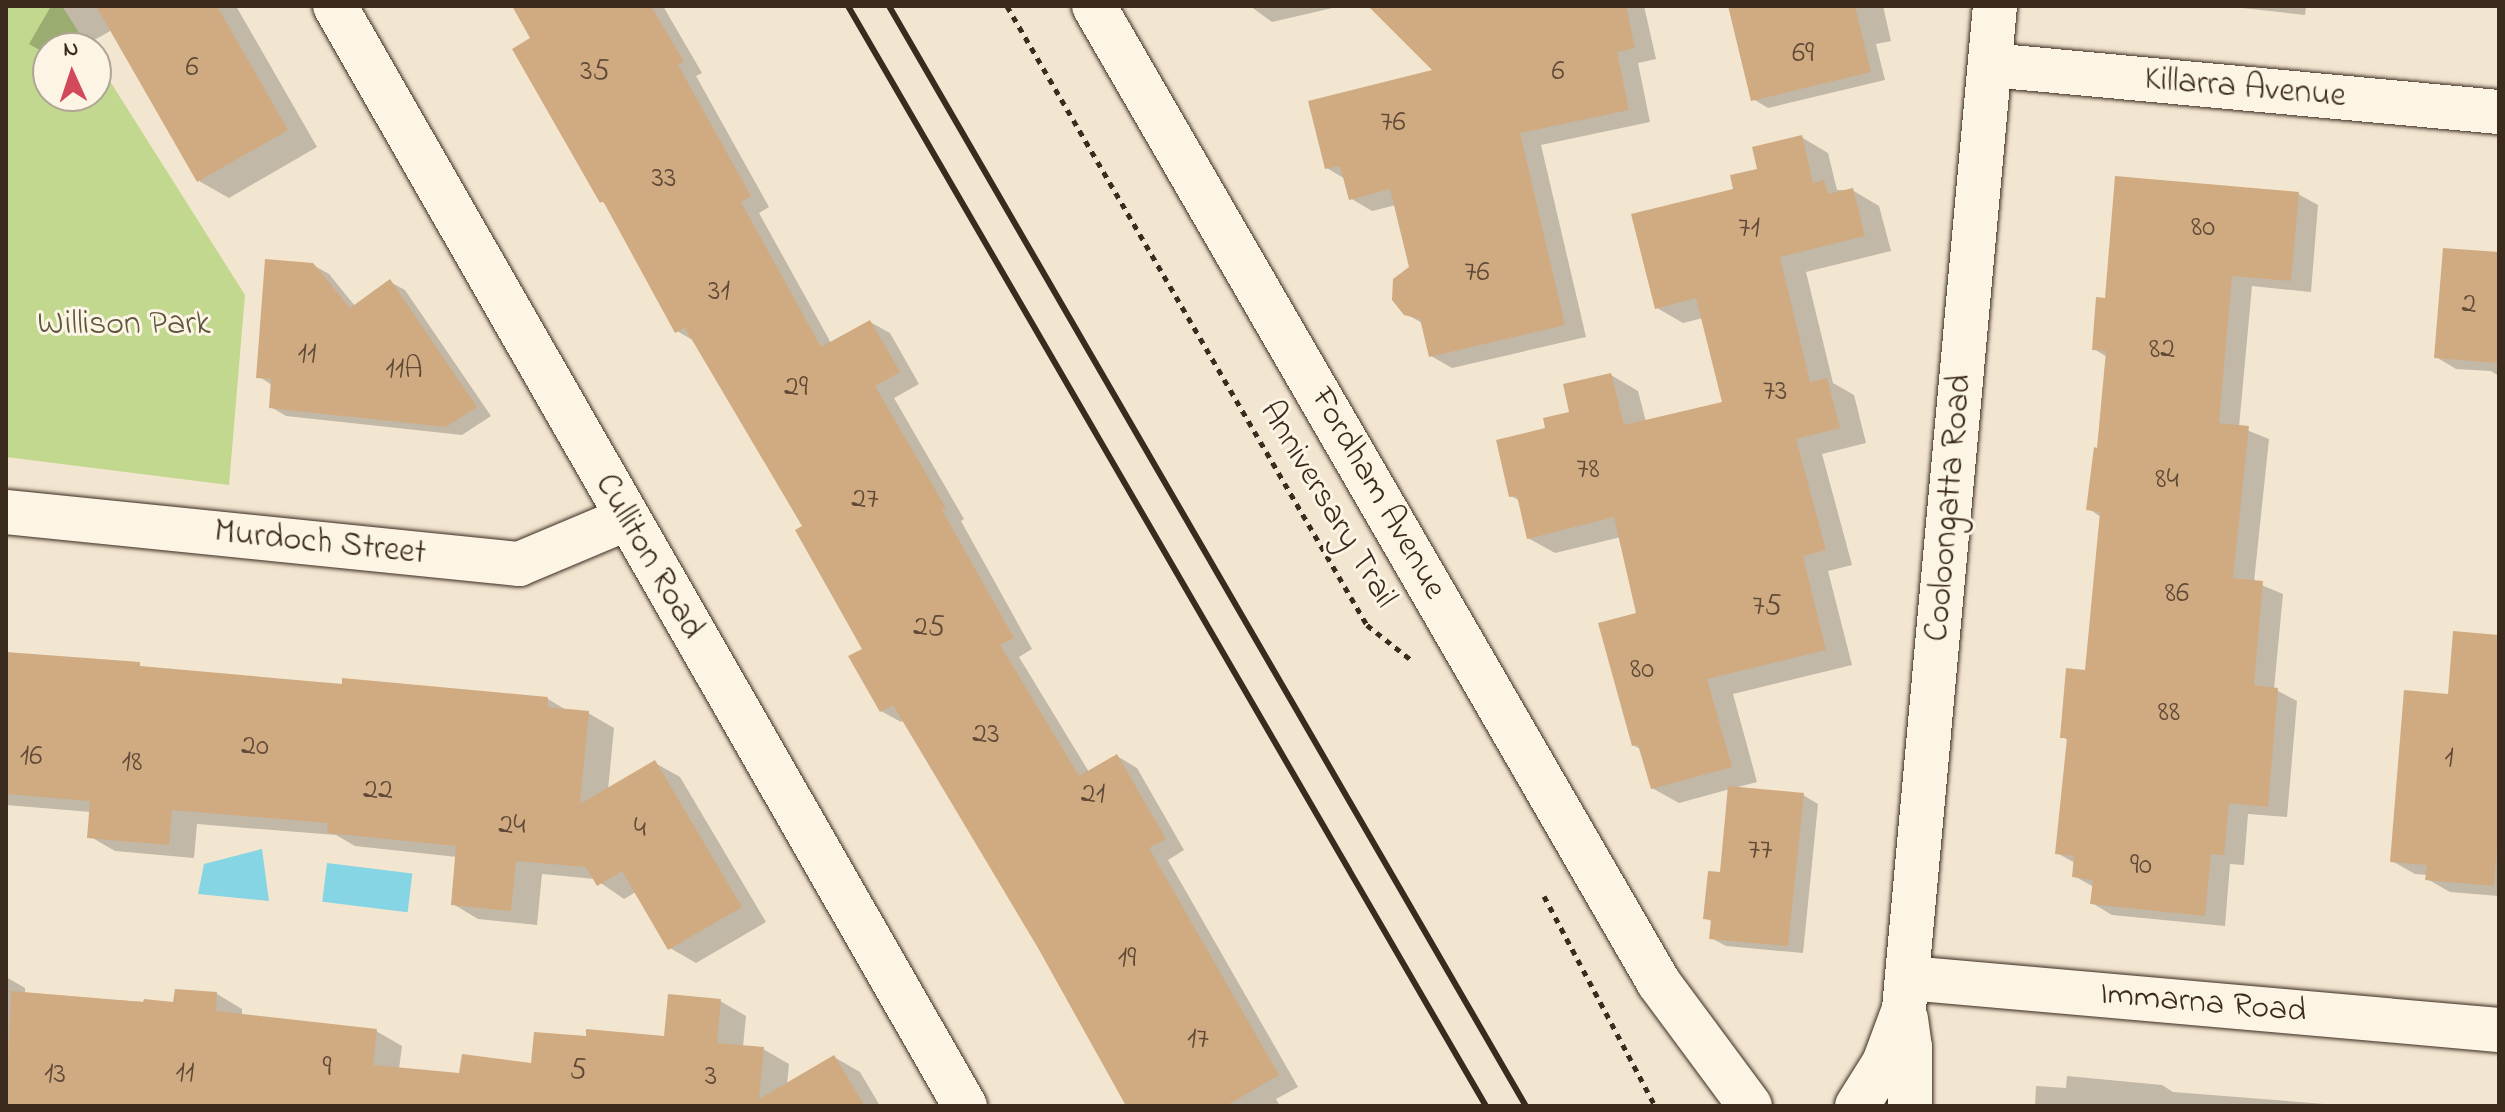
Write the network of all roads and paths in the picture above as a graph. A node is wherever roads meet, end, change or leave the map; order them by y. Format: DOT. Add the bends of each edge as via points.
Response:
graph roads {
  1 [pos="335,6"];
  2 [pos="1007,6"];
  3 [pos="1094,6"];
  4 [pos="1995,6"];
  5 [pos="1990,65"];
  6 [pos="2499,112"];
  7 [pos="6,512"];
  8 [pos="626,519"];
  9 [pos="1415,664"];
  10 [pos="1537,883"];
  11 [pos="1659,983"];
  12 [pos="1906,993"];
  13 [pos="2499,1030"];
  14 [pos="965,1106"];
  15 [pos="1655,1106"];
  16 [pos="1712,1106"];
  17 [pos="1750,1106"];
  18 [pos="1857,1106"];
  19 [pos="1910,1106"];
  1 -- 8 [label="street, Culliton Road"];
  2 -- 9 [label="path, Anniversary Trail" via="1367,625"];
  3 -- 11 [label="street, Fordham Avenue"];
  4 -- 5 [label="street, Cooloongatta Road"];
  5 -- 6 [label="street, Killarra Avenue"];
  5 -- 12 [label="street, Cooloongatta Road"];
  7 -- 8 [label="street, Murdoch Street" via="519,564"];
  8 -- 14 [label="street, Culliton Road"];
  10 -- 15 [label="path"];
  11 -- 16 [label="street, Fordham Avenue"];
  11 -- 17 [label="street, Fordham Avenue"];
  12 -- 13 [label="street, Immarna Road"];
  12 -- 18 [label="street, Cooloongatta Road" via="1884,1063"];
  12 -- 19 [label="street, Cooloongatta Road"];
}
